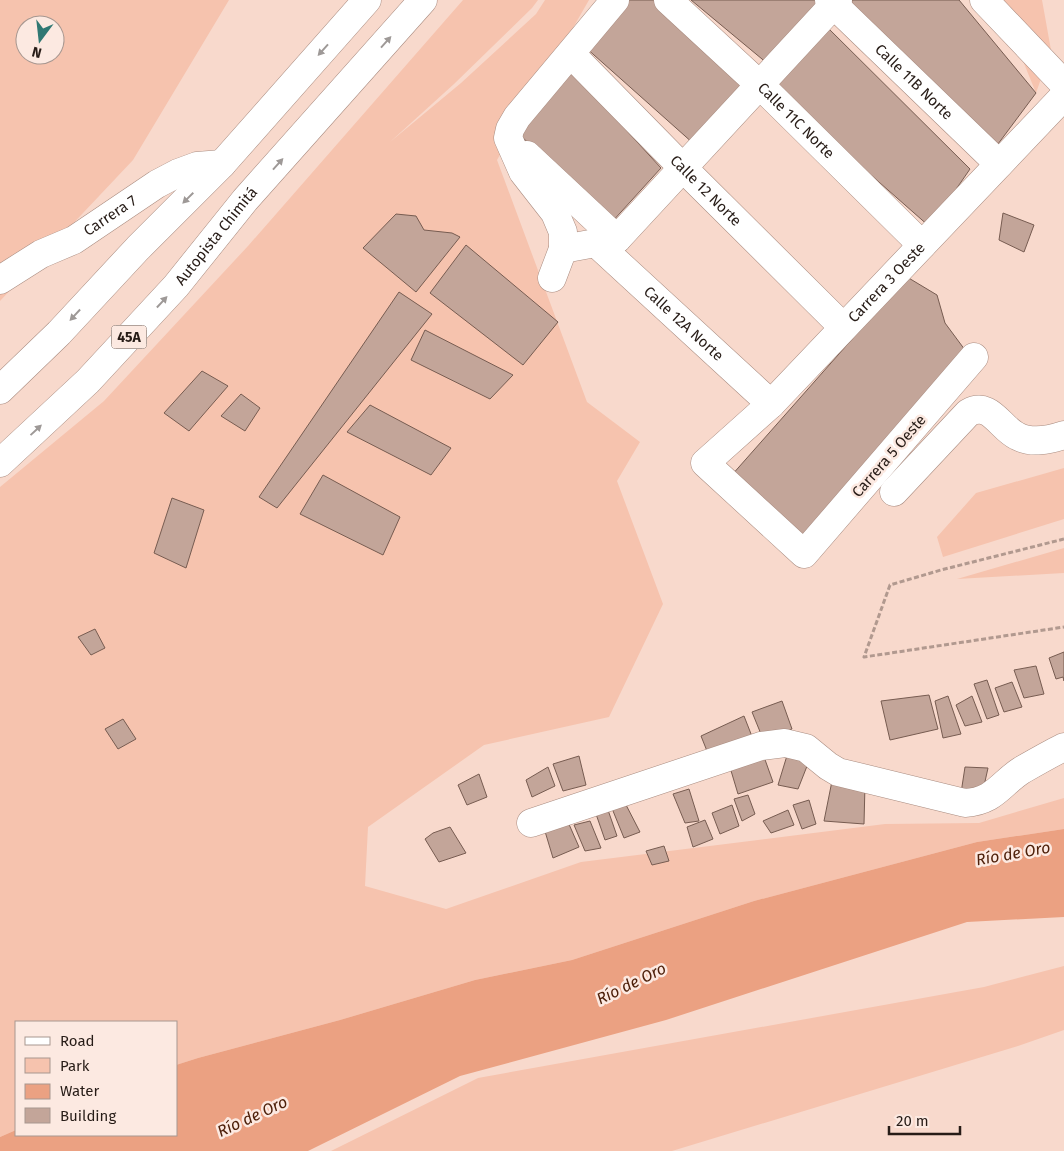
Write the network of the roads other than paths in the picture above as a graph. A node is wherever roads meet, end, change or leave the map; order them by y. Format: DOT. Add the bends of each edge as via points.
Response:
graph roads {
  1 [pos="367,0"];
  2 [pos="423,0"];
  3 [pos="615,0"];
  4 [pos="668,0"];
  5 [pos="984,0"];
  6 [pos="833,2"];
  7 [pos="571,54"];
  8 [pos="1064,84"];
  9 [pos="760,85"];
  10 [pos="1064,96"];
  11 [pos="508,138"];
  12 [pos="222,164"];
  13 [pos="999,164"];
  14 [pos="683,168"];
  15 [pos="607,241"];
  16 [pos="922,245"];
  17 [pos="564,249"];
  18 [pos="552,278"];
  19 [pos="0,280"];
  20 [pos="843,327"];
  21 [pos="974,357"];
  22 [pos="0,390"];
  23 [pos="771,404"];
  24 [pos="1064,434"];
  25 [pos="0,463"];
  26 [pos="705,463"];
  27 [pos="894,492"];
  28 [pos="1064,746"];
  29 [pos="531,823"];
  1 -- 12 [label="main road, one-way"];
  25 -- 2 [label="main road, Autopista Chimitá / 45A, one-way" via="88,382 176,286 245,200"];
  3 -- 7 [label="main road"];
  4 -- 9 [label="main road, Calle 11C Norte"];
  5 -- 8 [label="main road"];
  6 -- 9 [label="main road"];
  6 -- 13 [label="main road, Calle 11B Norte"];
  7 -- 11 [label="main road" via="517,117"];
  7 -- 14 [label="main road, Calle 12 Norte"];
  9 -- 14 [label="main road"];
  9 -- 16 [label="main road, Calle 11C Norte"];
  10 -- 13 [label="main road, Carrera 3 Oeste"];
  11 -- 15 [label="main road, Calle 12A Norte"];
  11 -- 17 [label="main road" via="523,172 555,213 563,232"];
  12 -- 19 [label="main road, Carrera 7" via="197,166 178,173 74,240 42,254"];
  12 -- 22 [label="main road, one-way"];
  13 -- 16 [label="main road, Carrera 3 Oeste"];
  14 -- 15 [label="main road"];
  14 -- 20 [label="main road, Calle 12 Norte"];
  15 -- 17 [label="main road"];
  15 -- 23 [label="main road, Calle 12A Norte"];
  16 -- 20 [label="main road, Carrera 3 Oeste"];
  17 -- 18 [label="main road"];
  20 -- 23 [label="main road, Carrera 3 Oeste"];
  21 -- 26 [label="main road, Carrera 5 Oeste" via="804,554"];
  23 -- 26 [label="main road, Carrera 3 Oeste"];
  24 -- 27 [label="main road" via="1029,440 1016,436 985,410 975,409"];
  28 -- 29 [label="main road" via="1020,771 991,796 965,803 838,772 806,748 785,743 761,746"];
}
